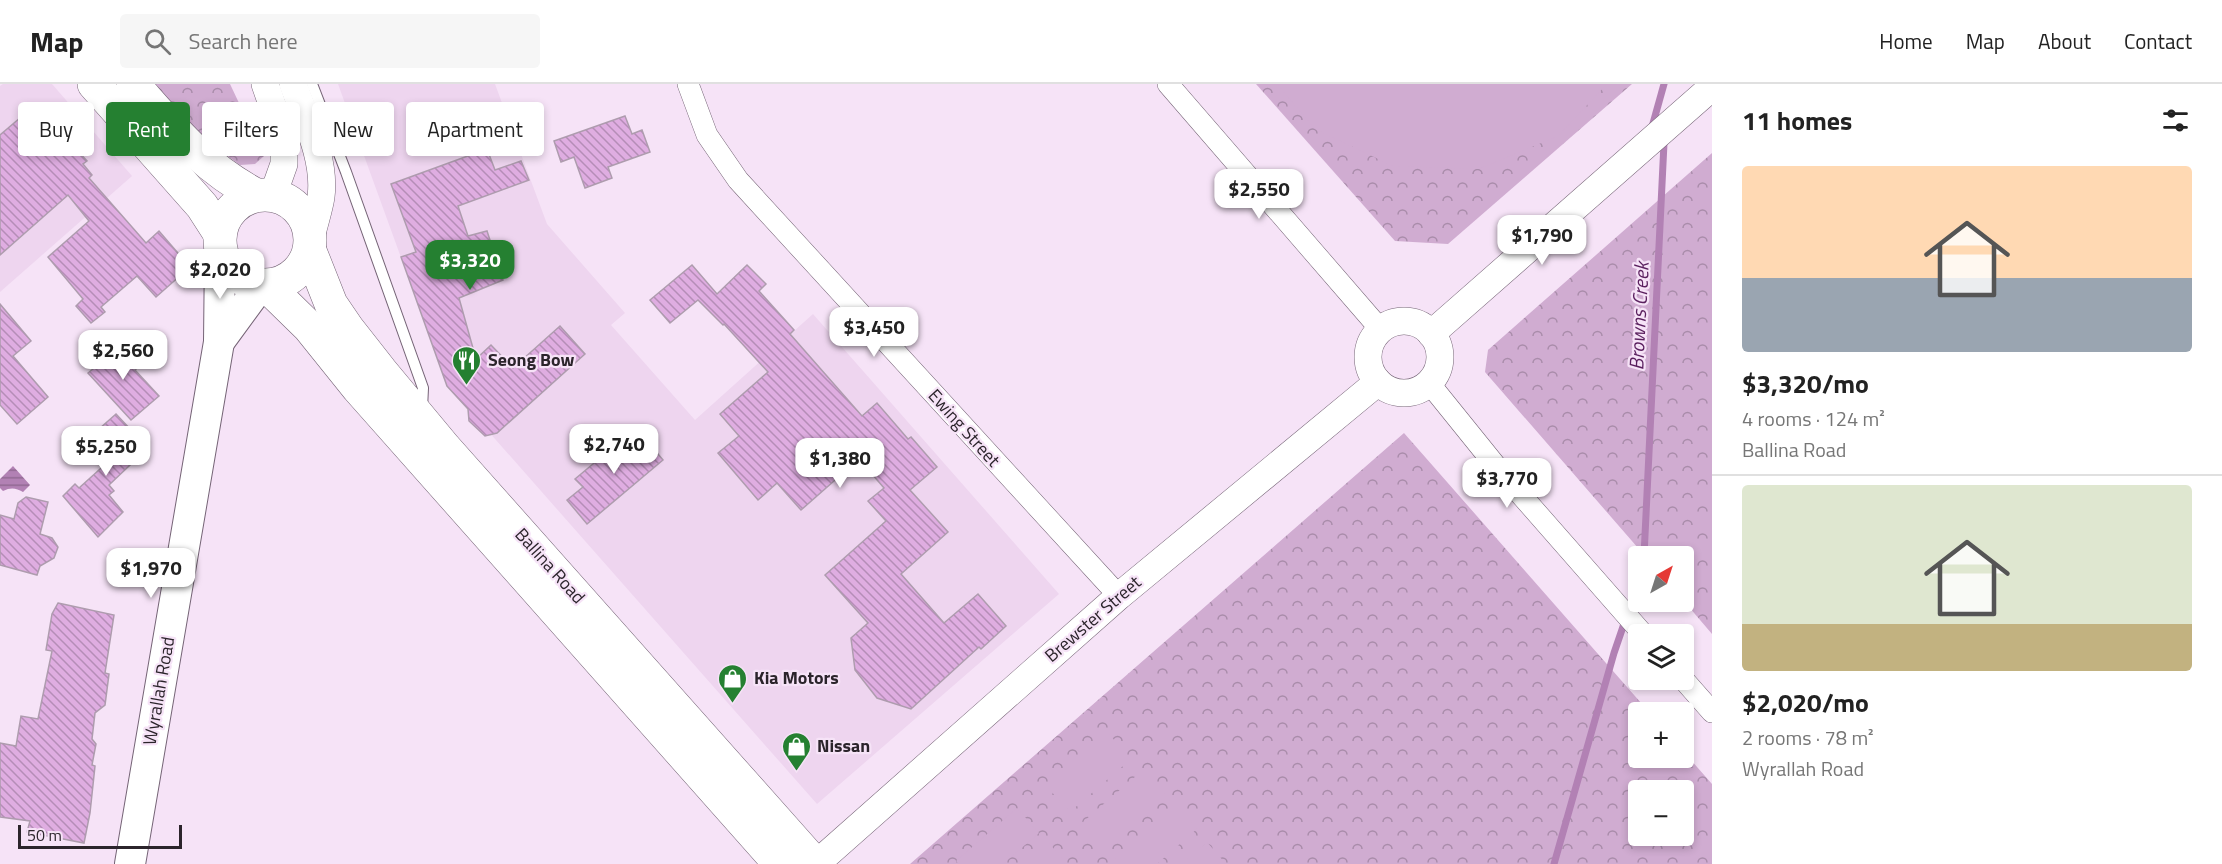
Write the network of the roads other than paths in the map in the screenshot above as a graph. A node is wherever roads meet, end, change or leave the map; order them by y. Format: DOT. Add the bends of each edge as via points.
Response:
graph roads {
  1 [pos="94,84"];
  2 [pos="134,84"];
  3 [pos="266,84"];
  4 [pos="292,84"];
  5 [pos="312,84"];
  6 [pos="688,84"];
  7 [pos="1168,84"];
  8 [pos="1712,87"];
  9 [pos="264,195"];
  10 [pos="220,242"];
  11 [pos="310,244"];
  12 [pos="263,286"];
  13 [pos="1381,330"];
  14 [pos="1431,334"];
  15 [pos="219,342"];
  16 [pos="1378,382"];
  17 [pos="1429,383"];
  18 [pos="418,416"];
  19 [pos="1119,596"];
  20 [pos="1634,624"];
  21 [pos="1692,690"];
  22 [pos="1712,712"];
  23 [pos="130,864"];
  24 [pos="780,864"];
  25 [pos="815,864"];
  1 -- 10 [label="main road" via="202,206"];
  2 -- 9 [label="main road" via="203,160 229,180"];
  3 -- 9 [label="street" via="284,140 284,165"];
  4 -- 11 [label="street" via="314,143 320,172 321,196"];
  5 -- 18 [label="lane" via="423,388"];
  6 -- 19 [label="street, Ewing Street" via="707,135 738,180"];
  7 -- 13 [label="street"];
  8 -- 14 [label="street"];
  9 -- 10 [label="main road" via="236,205 223,223"];
  9 -- 11 [label="main road" via="285,199 296,207 305,217"];
  10 -- 12 [label="main road" via="232,271"];
  10 -- 15 [label="main road, Wyrallah Road"];
  11 -- 12 [label="main road" via="297,273 278,284"];
  11 -- 18 [label="main road, Ballina Road" via="331,304"];
  12 -- 15 [label="main road, Wyrallah Road"];
  12 -- 24 [label="main road, Ballina Road" via="309,327 358,388"];
  13 -- 14 [label="street" via="1407,322"];
  13 -- 16 [label="street" via="1368,355"];
  14 -- 17 [label="street" via="1440,355"];
  15 -- 23 [label="main road, Wyrallah Road"];
  16 -- 17 [label="street" via="1391,391 1407,393"];
  16 -- 19 [label="street, Brewster Street"];
  17 -- 20 [label="street"];
  18 -- 25 [label="main road, Ballina Road"];
  19 -- 25 [label="street, Brewster Street"];
  21 -- 22 [label="street"];
}
